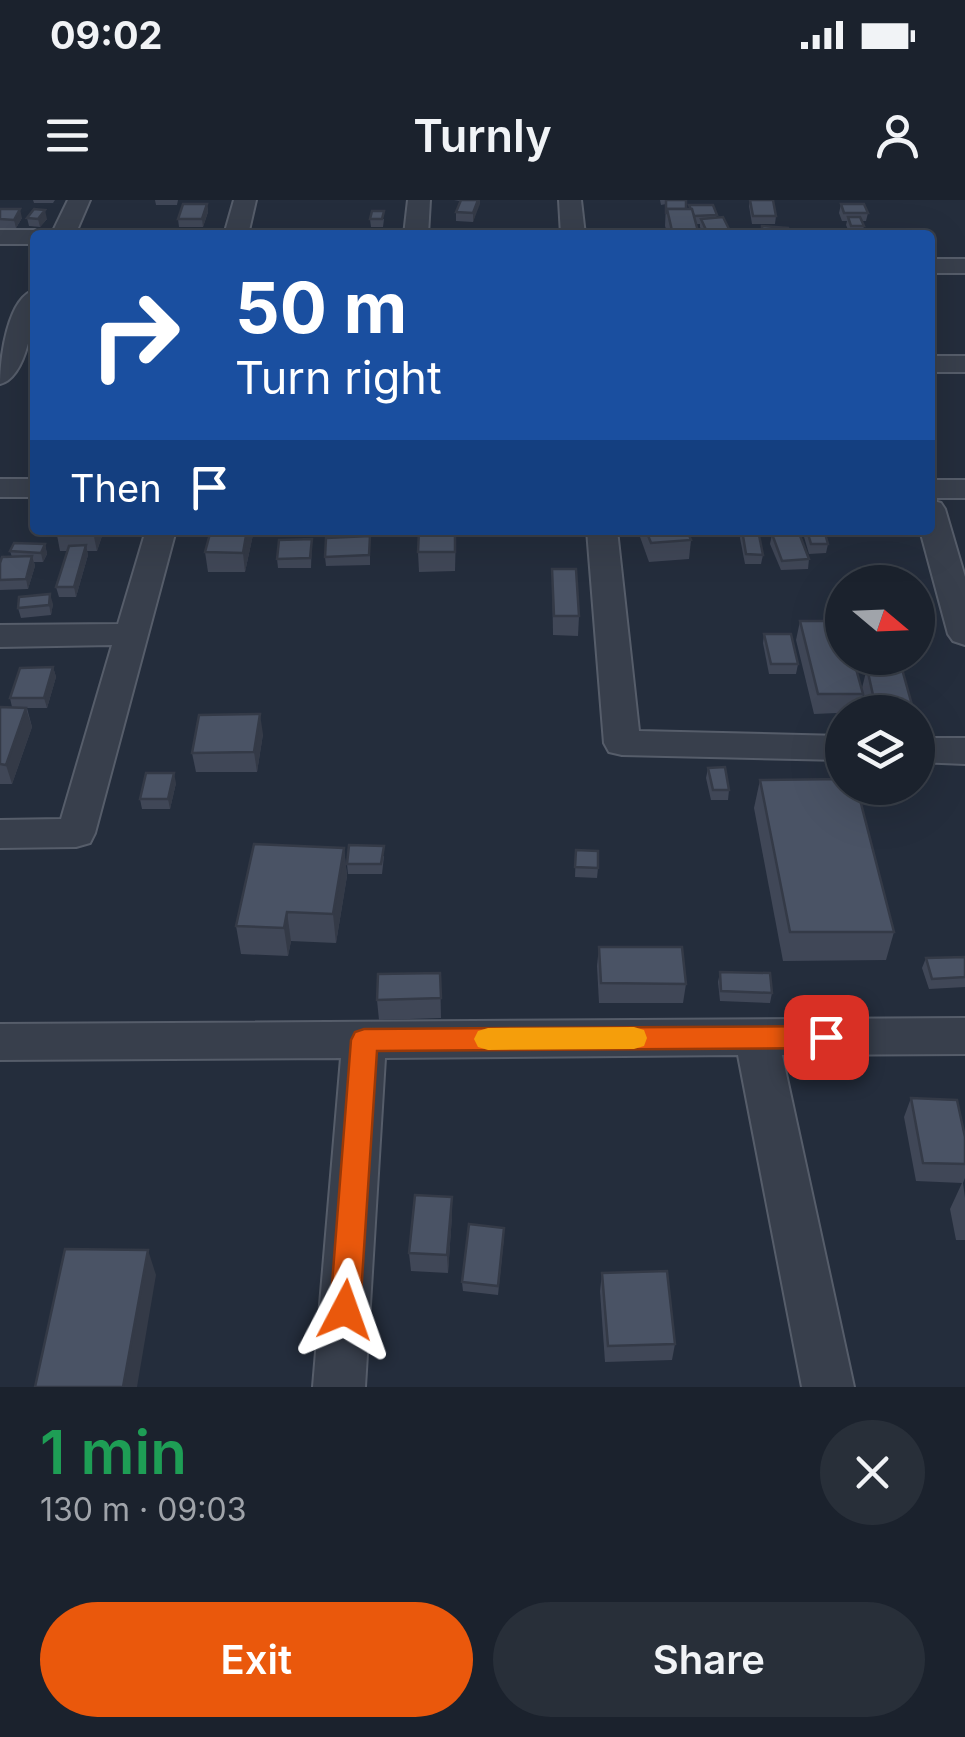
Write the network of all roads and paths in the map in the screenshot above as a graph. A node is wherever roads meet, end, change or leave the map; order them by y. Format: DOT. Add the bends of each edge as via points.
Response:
graph roads {
  1 [pos="79,200"];
  2 [pos="245,200"];
  3 [pos="419,200"];
  4 [pos="570,200"];
  5 [pos="65,230"];
  6 [pos="237,230"];
  7 [pos="416,230"];
  8 [pos="573,230"];
  9 [pos="0,236"];
  10 [pos="30,236"];
  11 [pos="935,266"];
  12 [pos="965,266"];
  13 [pos="30,308"];
  14 [pos="935,364"];
  15 [pos="965,364"];
  16 [pos="30,365"];
  17 [pos="2,370"];
  18 [pos="0,488"];
  19 [pos="30,488"];
  20 [pos="935,489"];
  21 [pos="965,489"];
  22 [pos="935,527"];
  23 [pos="160,535"];
  24 [pos="602,535"];
  25 [pos="130,634"];
  26 [pos="965,634"];
  27 [pos="0,636"];
  28 [pos="825,748"];
  29 [pos="935,750"];
  30 [pos="965,751"];
  31 [pos="0,834"];
  32 [pos="965,1036"];
  33 [pos="756,1037"];
  34 [pos="364,1040"];
  35 [pos="0,1042"];
  36 [pos="340,1387"];
  37 [pos="828,1387"];
  1 -- 5 [label="street"];
  2 -- 6 [label="street"];
  3 -- 7 [label="street"];
  4 -- 8 [label="street"];
  9 -- 10 [label="street"];
  11 -- 12 [label="street"];
  13 -- 17 [label="street"];
  14 -- 15 [label="street"];
  16 -- 17 [label="street"];
  18 -- 19 [label="street"];
  20 -- 21 [label="street"];
  22 -- 26 [label="street"];
  23 -- 25 [label="street"];
  24 -- 28 [label="street" via="622,743"];
  25 -- 27 [label="street"];
  25 -- 31 [label="street" via="76,833"];
  29 -- 30 [label="street"];
  32 -- 33 [label="street"];
  33 -- 34 [label="street"];
  33 -- 37 [label="street"];
  34 -- 35 [label="street"];
  34 -- 36 [label="street"];
}
